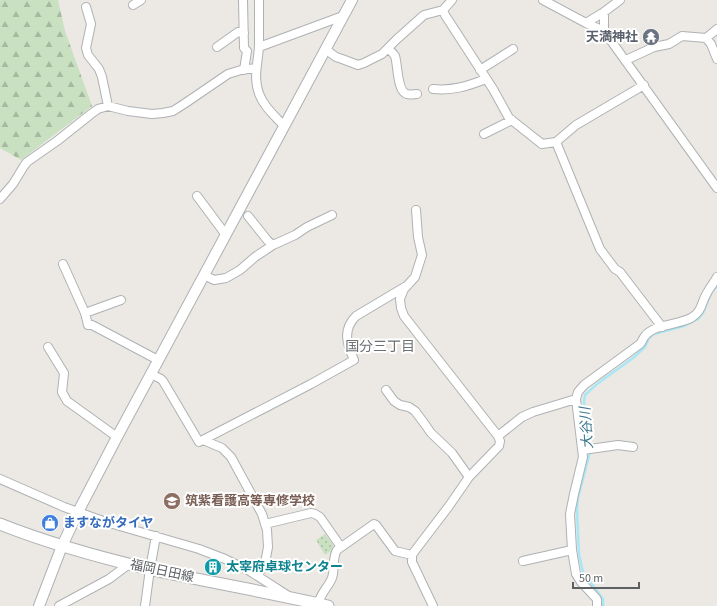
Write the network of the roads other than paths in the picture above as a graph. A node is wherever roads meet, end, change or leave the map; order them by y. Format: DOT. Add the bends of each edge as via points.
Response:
graph roads {
  1 [pos="141,0"];
  2 [pos="243,0"];
  3 [pos="259,0"];
  4 [pos="352,0"];
  5 [pos="452,0"];
  6 [pos="543,0"];
  7 [pos="620,0"];
  8 [pos="133,5"];
  9 [pos="86,6"];
  10 [pos="443,10"];
  11 [pos="604,12"];
  12 [pos="343,16"];
  13 [pos="586,23"];
  14 [pos="717,29"];
  15 [pos="604,31"];
  16 [pos="244,33"];
  17 [pos="706,38"];
  18 [pos="217,47"];
  19 [pos="259,47"];
  20 [pos="388,49"];
  21 [pos="513,49"];
  22 [pos="325,50"];
  23 [pos="717,58"];
  24 [pos="626,60"];
  25 [pos="256,68"];
  26 [pos="244,70"];
  27 [pos="480,70"];
  28 [pos="486,79"];
  29 [pos="644,85"];
  30 [pos="433,89"];
  31 [pos="417,94"];
  32 [pos="108,106"];
  33 [pos="512,120"];
  34 [pos="284,126"];
  35 [pos="484,134"];
  36 [pos="556,142"];
  37 [pos="717,188"];
  38 [pos="196,196"];
  39 [pos="0,199"];
  40 [pos="416,210"];
  41 [pos="332,215"];
  42 [pos="248,216"];
  43 [pos="226,235"];
  44 [pos="273,245"];
  45 [pos="63,264"];
  46 [pos="204,275"];
  47 [pos="717,277"];
  48 [pos="408,285"];
  49 [pos="121,300"];
  50 [pos="85,313"];
  51 [pos="662,327"];
  52 [pos="48,347"];
  53 [pos="158,360"];
  54 [pos="151,374"];
  55 [pos="386,390"];
  56 [pos="576,400"];
  57 [pos="498,436"];
  58 [pos="117,437"];
  59 [pos="203,440"];
  60 [pos="633,447"];
  61 [pos="583,450"];
  62 [pos="469,477"];
  63 [pos="0,479"];
  64 [pos="78,512"];
  65 [pos="0,524"];
  66 [pos="265,524"];
  67 [pos="156,536"];
  68 [pos="62,546"];
  69 [pos="341,547"];
  70 [pos="572,550"];
  71 [pos="412,555"];
  72 [pos="524,560"];
  73 [pos="130,564"];
  74 [pos="150,569"];
  75 [pos="258,576"];
  76 [pos="290,597"];
  77 [pos="42,605"];
  78 [pos="321,605"];
  79 [pos="60,606"];
  80 [pos="145,606"];
  81 [pos="433,606"];
  82 [pos="598,606"];
  1 -- 8 [label="street"];
  2 -- 16 [label="street"];
  3 -- 19 [label="street"];
  4 -- 12 [label="street"];
  5 -- 10 [label="street"];
  6 -- 13 [label="street"];
  7 -- 11 [label="street"];
  9 -- 32 [label="street" via="92,24 86,48 99,69"];
  10 -- 20 [label="street" via="424,15"];
  10 -- 27 [label="street"];
  11 -- 13 [label="street"];
  11 -- 15 [label="street"];
  12 -- 19 [label="street"];
  12 -- 22 [label="street"];
  13 -- 15 [label="street"];
  14 -- 17 [label="street"];
  15 -- 24 [label="street"];
  16 -- 18 [label="street" via="238,32"];
  16 -- 26 [label="street" via="244,48 247,52"];
  17 -- 23 [label="street"];
  17 -- 24 [label="street" via="682,36 669,44 654,47"];
  19 -- 25 [label="street"];
  20 -- 22 [label="street" via="358,65"];
  20 -- 31 [label="street" via="395,56 402,92"];
  21 -- 27 [label="street"];
  22 -- 34 [label="street"];
  24 -- 29 [label="street"];
  25 -- 26 [label="street"];
  25 -- 34 [label="street" via="256,83 260,97"];
  26 -- 32 [label="street" via="228,74 173,111 152,114"];
  27 -- 28 [label="street"];
  28 -- 30 [label="street" via="455,89"];
  28 -- 33 [label="street"];
  29 -- 36 [label="street" via="576,126"];
  29 -- 37 [label="street"];
  32 -- 39 [label="street" via="98,109 27,162"];
  33 -- 35 [label="street"];
  33 -- 36 [label="street" via="542,144"];
  34 -- 43 [label="street"];
  36 -- 51 [label="street" via="600,249"];
  38 -- 43 [label="street"];
  40 -- 48 [label="street" via="422,255 415,278"];
  41 -- 44 [label="street"];
  42 -- 44 [label="street"];
  43 -- 46 [label="street"];
  44 -- 46 [label="street" via="226,278 214,280"];
  45 -- 50 [label="street"];
  46 -- 53 [label="street"];
  47 -- 51 [label="street" via="697,313 681,322"];
  48 -- 57 [label="street" via="400,299 404,316"];
  48 -- 59 [label="street" via="356,316 352,321 347,342 354,360"];
  49 -- 50 [label="street"];
  50 -- 53 [label="street" via="88,325"];
  51 -- 56 [label="street" via="645,335 640,344 584,385"];
  52 -- 58 [label="street" via="64,372 62,392 67,401"];
  53 -- 54 [label="street"];
  54 -- 58 [label="street"];
  54 -- 59 [label="street" via="163,381 199,442"];
  55 -- 62 [label="street" via="394,401 415,411 431,433 452,453"];
  56 -- 57 [label="street" via="522,417"];
  56 -- 61 [label="street"];
  57 -- 62 [label="street" via="499,446"];
  58 -- 64 [label="street"];
  59 -- 66 [label="street" via="222,448 231,457"];
  60 -- 61 [label="street" via="618,445"];
  61 -- 70 [label="street" via="570,514"];
  62 -- 71 [label="street"];
  63 -- 64 [label="street"];
  64 -- 67 [label="street"];
  64 -- 68 [label="street"];
  65 -- 68 [label="main road, 福岡日田線"];
  66 -- 69 [label="street" via="315,514 320,517"];
  66 -- 75 [label="street" via="268,547"];
  67 -- 74 [label="street"];
  67 -- 75 [label="street" via="226,559"];
  68 -- 73 [label="main road, 福岡日田線"];
  68 -- 77 [label="street"];
  69 -- 71 [label="street" via="374,524 395,550"];
  69 -- 78 [label="street" via="335,553 332,577 322,594"];
  70 -- 72 [label="street"];
  70 -- 82 [label="street" via="576,574 596,598"];
  71 -- 81 [label="street" via="412,562"];
  73 -- 74 [label="main road, 福岡日田線"];
  73 -- 79 [label="street" via="109,579"];
  74 -- 76 [label="main road, 福岡日田線"];
  74 -- 80 [label="street"];
  75 -- 76 [label="street"];
  76 -- 78 [label="main road, 福岡日田線"];
}
